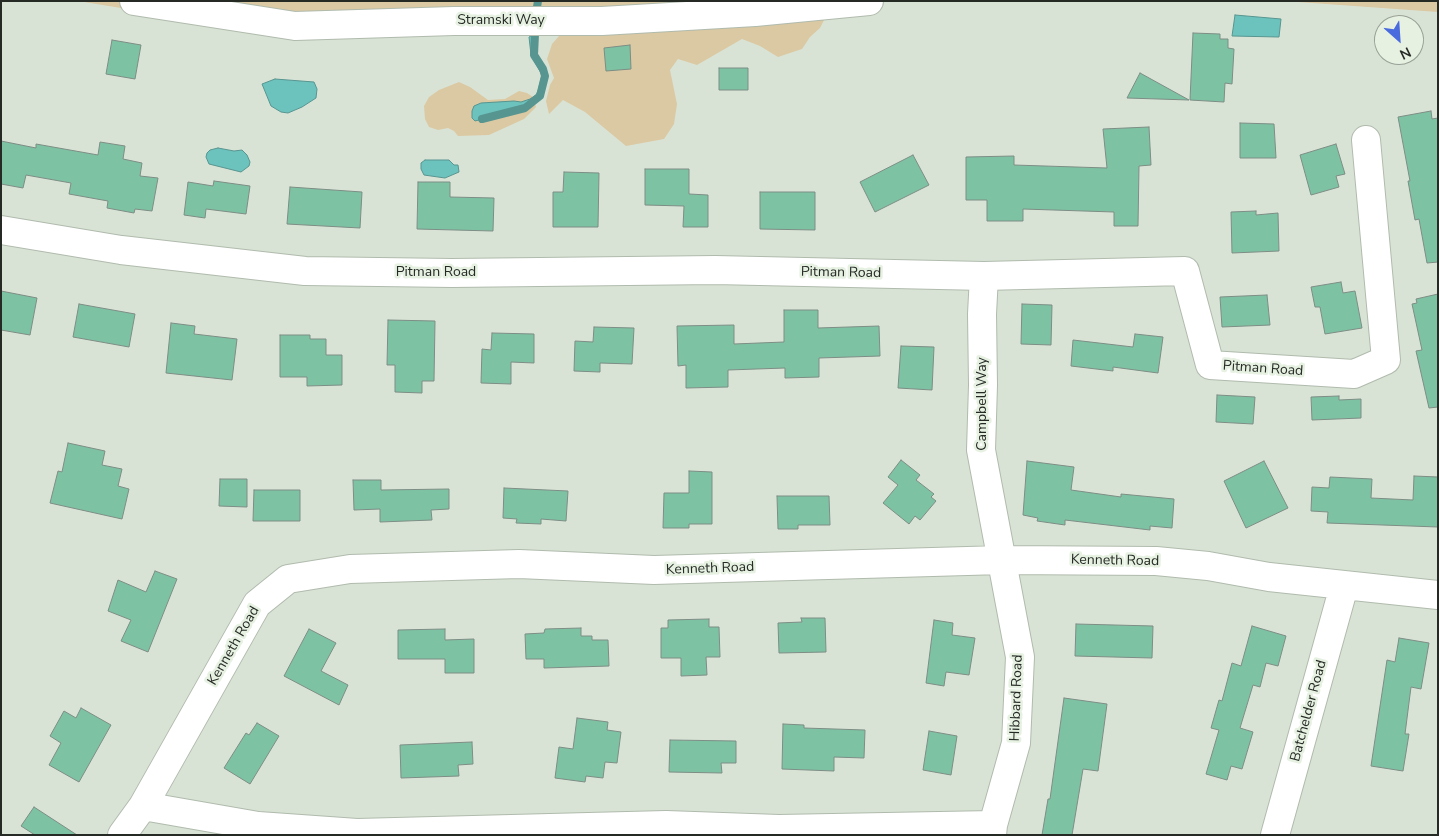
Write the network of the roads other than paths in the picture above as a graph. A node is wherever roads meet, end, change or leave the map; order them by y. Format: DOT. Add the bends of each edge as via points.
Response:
graph roads {
  1 [pos="134,1"];
  2 [pos="869,1"];
  3 [pos="1366,140"];
  4 [pos="1,230"];
  5 [pos="984,276"];
  6 [pos="1002,560"];
  7 [pos="1344,586"];
  8 [pos="1438,595"];
  9 [pos="143,806"];
  10 [pos="993,830"];
  11 [pos="122,835"];
  12 [pos="1275,835"];
  1 -- 2 [label="street, Stramski Way" via="295,26 454,21 602,22"];
  3 -- 5 [label="street, Pitman Road" via="1386,360 1354,374 1210,365 1185,271"];
  4 -- 5 [label="street, Pitman Road" via="121,250 305,271 452,274 715,270"];
  5 -- 6 [label="street, Campbell Way" via="981,450"];
  6 -- 7 [label="street, Kenneth Road" via="1156,561"];
  6 -- 9 [label="street, Kenneth Road" via="654,570 499,564 350,569 288,579 257,604"];
  6 -- 10 [label="street, Hibbard Road" via="1020,657 1016,743"];
  7 -- 8 [label="street, Kenneth Road"];
  7 -- 12 [label="street, Batchelder Road"];
  9 -- 10 [label="street" via="258,826 357,833 666,825"];
  9 -- 11 [label="street, Kenneth Road"];
}
